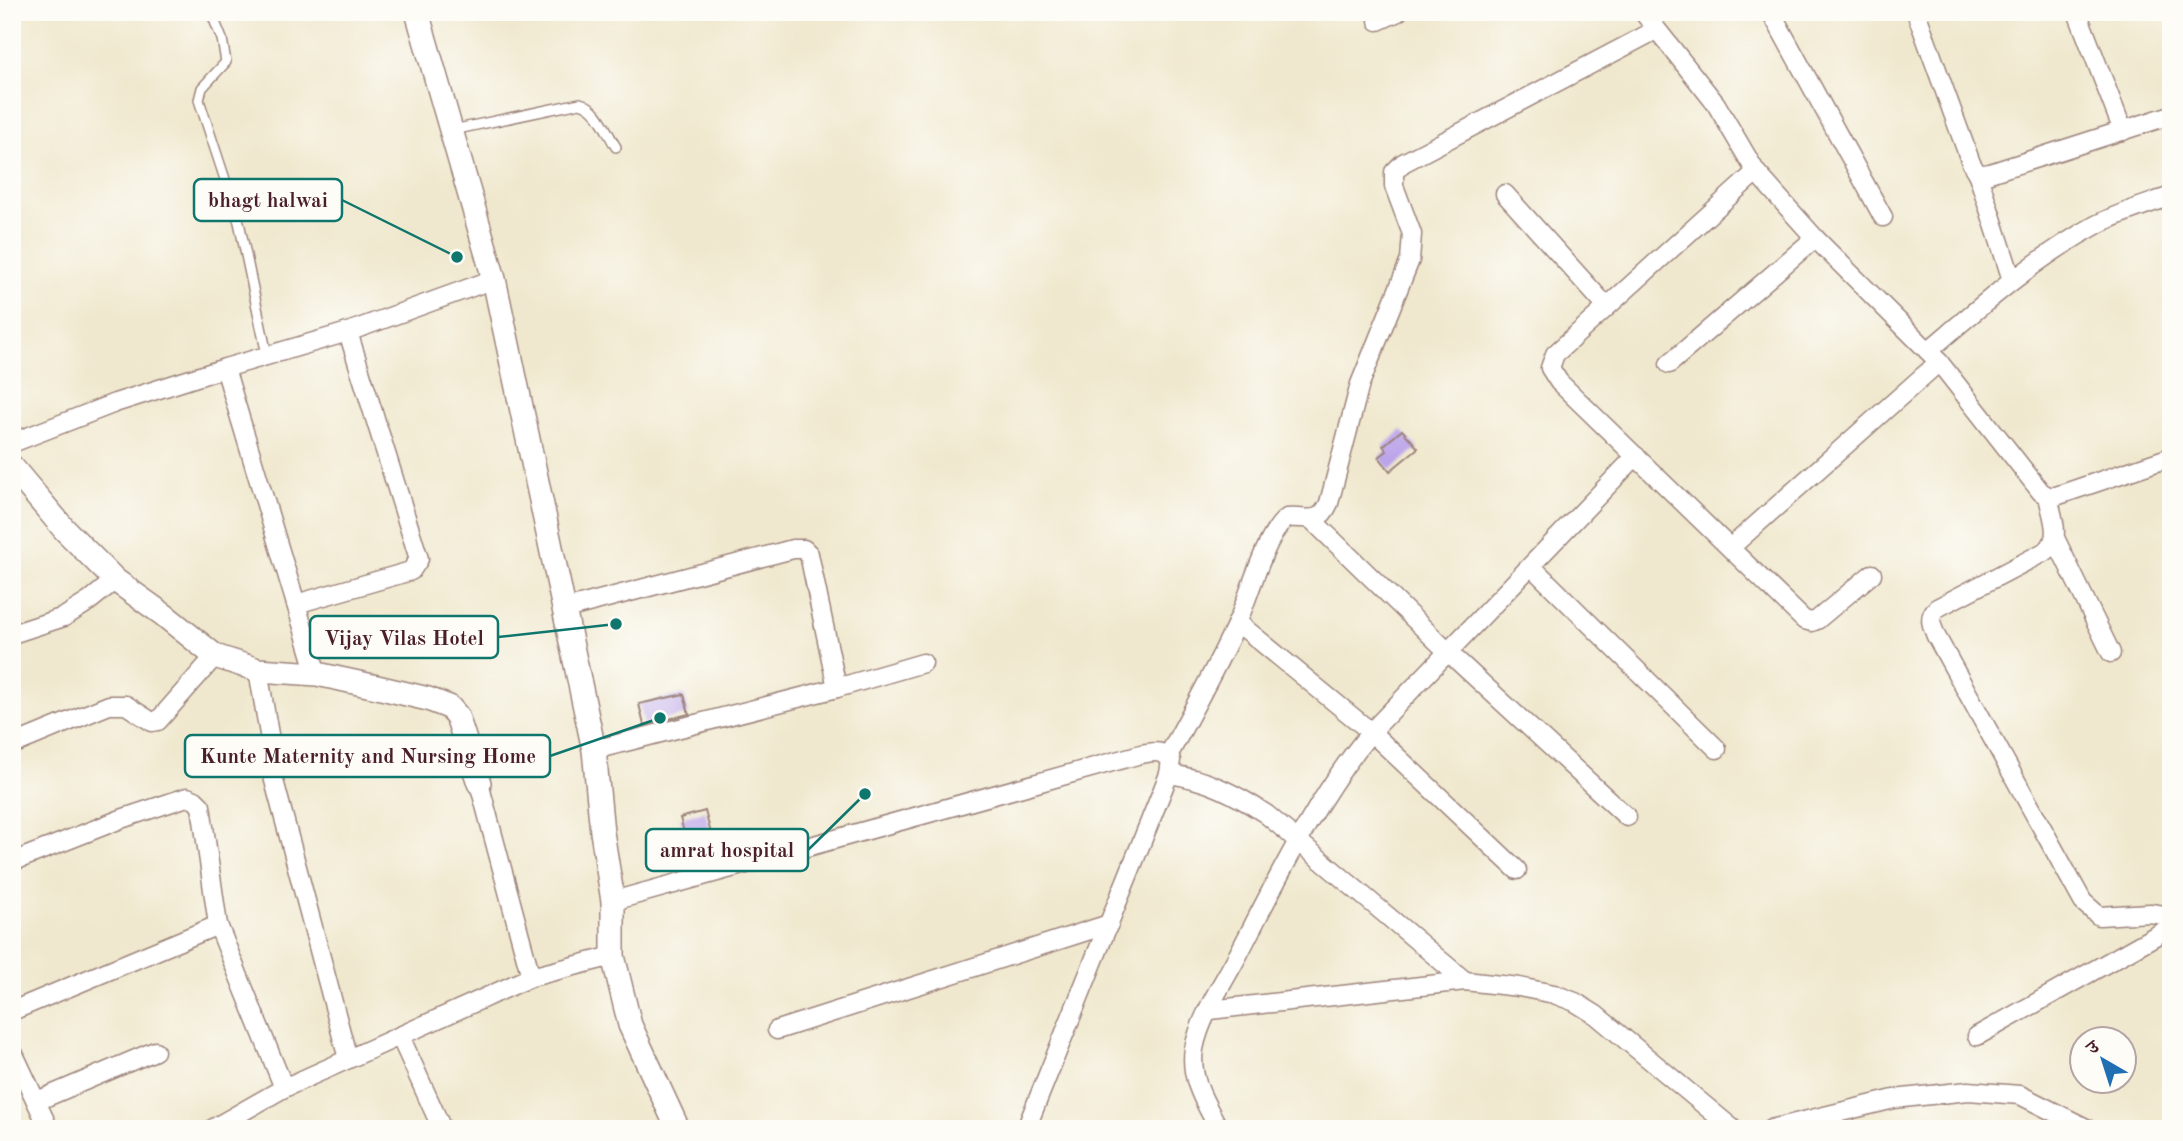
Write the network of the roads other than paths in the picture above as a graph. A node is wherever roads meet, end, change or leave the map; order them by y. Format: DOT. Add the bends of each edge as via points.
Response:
graph roads {
  1 [pos="211,12"];
  2 [pos="418,12"];
  3 [pos="1398,12"];
  4 [pos="1643,12"];
  5 [pos="1771,12"];
  6 [pos="1916,12"];
  7 [pos="2077,12"];
  8 [pos="1378,21"];
  9 [pos="1656,30"];
  10 [pos="2171,116"];
  11 [pos="452,131"];
  12 [pos="2123,131"];
  13 [pos="616,147"];
  14 [pos="1756,172"];
  15 [pos="1978,175"];
  16 [pos="1505,194"];
  17 [pos="2171,196"];
  18 [pos="1883,218"];
  19 [pos="1815,238"];
  20 [pos="494,279"];
  21 [pos="2012,280"];
  22 [pos="1606,306"];
  23 [pos="348,331"];
  24 [pos="267,355"];
  25 [pos="1933,356"];
  26 [pos="1669,364"];
  27 [pos="225,368"];
  28 [pos="12,443"];
  29 [pos="1636,456"];
  30 [pos="2171,457"];
  31 [pos="12,467"];
  32 [pos="2048,496"];
  33 [pos="1311,519"];
  34 [pos="2056,541"];
  35 [pos="1731,547"];
  36 [pos="1531,566"];
  37 [pos="1872,574"];
  38 [pos="115,580"];
  39 [pos="296,604"];
  40 [pos="565,609"];
  41 [pos="1237,622"];
  42 [pos="12,634"];
  43 [pos="1448,652"];
  44 [pos="2111,653"];
  45 [pos="215,656"];
  46 [pos="923,663"];
  47 [pos="258,670"];
  48 [pos="317,674"];
  49 [pos="837,688"];
  50 [pos="1371,732"];
  51 [pos="12,745"];
  52 [pos="1717,749"];
  53 [pos="594,750"];
  54 [pos="1168,765"];
  55 [pos="478,783"];
  56 [pos="1626,817"];
  57 [pos="1298,839"];
  58 [pos="12,862"];
  59 [pos="1517,870"];
  60 [pos="613,901"];
  61 [pos="2171,916"];
  62 [pos="1109,924"];
  63 [pos="218,925"];
  64 [pos="2171,928"];
  65 [pos="614,956"];
  66 [pos="531,977"];
  67 [pos="1465,981"];
  68 [pos="1210,1010"];
  69 [pos="12,1011"];
  70 [pos="777,1030"];
  71 [pos="400,1036"];
  72 [pos="1978,1036"];
  73 [pos="12,1050"];
  74 [pos="155,1051"];
  75 [pos="348,1059"];
  76 [pos="284,1088"];
  77 [pos="37,1101"];
  78 [pos="223,1126"];
  79 [pos="49,1129"];
  80 [pos="442,1129"];
  81 [pos="678,1129"];
  82 [pos="1026,1129"];
  83 [pos="1219,1129"];
  84 [pos="1733,1129"];
  85 [pos="1772,1129"];
  86 [pos="2088,1129"];
  1 -- 24 [label="lane" via="226,62 202,88 199,100 239,222"];
  2 -- 11 [label="street"];
  3 -- 8 [label="street"];
  4 -- 9 [label="street"];
  5 -- 18 [label="street"];
  6 -- 15 [label="street"];
  7 -- 12 [label="street"];
  9 -- 14 [label="street" via="1716,104"];
  9 -- 33 [label="street" via="1394,172 1394,186 1412,234 1410,260 1360,384 1329,503 1323,514"];
  10 -- 12 [label="street"];
  11 -- 13 [label="lane" via="580,103 594,111"];
  11 -- 20 [label="street"];
  12 -- 15 [label="street"];
  14 -- 19 [label="street"];
  14 -- 22 [label="street"];
  15 -- 21 [label="street"];
  16 -- 22 [label="street"];
  17 -- 21 [label="street" via="2097,224"];
  19 -- 25 [label="street"];
  19 -- 26 [label="street"];
  20 -- 23 [label="street"];
  20 -- 40 [label="street"];
  21 -- 25 [label="street"];
  22 -- 29 [label="street" via="1555,354 1550,368"];
  23 -- 24 [label="street"];
  23 -- 39 [label="street" via="419,559 411,571"];
  24 -- 27 [label="street"];
  25 -- 32 [label="street" via="2033,484"];
  25 -- 35 [label="street"];
  27 -- 28 [label="street" via="115,403"];
  27 -- 39 [label="street"];
  29 -- 35 [label="street"];
  29 -- 36 [label="street"];
  30 -- 32 [label="street"];
  31 -- 38 [label="street"];
  32 -- 34 [label="street"];
  33 -- 41 [label="street" via="1287,518 1276,530"];
  33 -- 43 [label="street"];
  34 -- 44 [label="street"];
  34 -- 61 [label="street" via="2046,551 1937,608 1930,621 2083,902 2099,916"];
  35 -- 37 [label="street" via="1808,622 1817,620"];
  36 -- 43 [label="street"];
  36 -- 52 [label="street"];
  38 -- 42 [label="street" via="64,617"];
  38 -- 45 [label="street"];
  39 -- 48 [label="street"];
  40 -- 49 [label="street" via="804,549 809,554"];
  40 -- 53 [label="street"];
  41 -- 50 [label="street"];
  41 -- 54 [label="street"];
  43 -- 50 [label="street"];
  43 -- 56 [label="street"];
  45 -- 47 [label="street"];
  45 -- 51 [label="street" via="159,721 152,722 127,705 108,705"];
  46 -- 49 [label="street"];
  47 -- 48 [label="street"];
  47 -- 75 [label="street" via="272,773"];
  48 -- 55 [label="street" via="449,707 457,716"];
  49 -- 53 [label="street"];
  50 -- 57 [label="street"];
  50 -- 59 [label="street"];
  53 -- 60 [label="street"];
  54 -- 57 [label="street" via="1237,795"];
  54 -- 60 [label="street" via="1158,751 1141,754"];
  54 -- 62 [label="street"];
  55 -- 66 [label="street"];
  57 -- 67 [label="street"];
  57 -- 68 [label="street"];
  58 -- 63 [label="street" via="191,797 201,806"];
  60 -- 65 [label="street"];
  62 -- 70 [label="street"];
  62 -- 82 [label="street"];
  63 -- 69 [label="street"];
  63 -- 76 [label="street"];
  64 -- 72 [label="street"];
  65 -- 66 [label="street"];
  65 -- 81 [label="street" via="630,1025"];
  66 -- 71 [label="street"];
  67 -- 68 [label="street"];
  67 -- 84 [label="street" via="1519,986 1574,1002 1618,1032"];
  68 -- 83 [label="street" via="1194,1049 1194,1067 1199,1091"];
  71 -- 75 [label="street"];
  71 -- 80 [label="street"];
  73 -- 77 [label="street"];
  74 -- 77 [label="street"];
  75 -- 76 [label="street"];
  76 -- 78 [label="street"];
  77 -- 79 [label="street"];
  85 -- 86 [label="street" via="1895,1099 1968,1091 2020,1095"];
}
